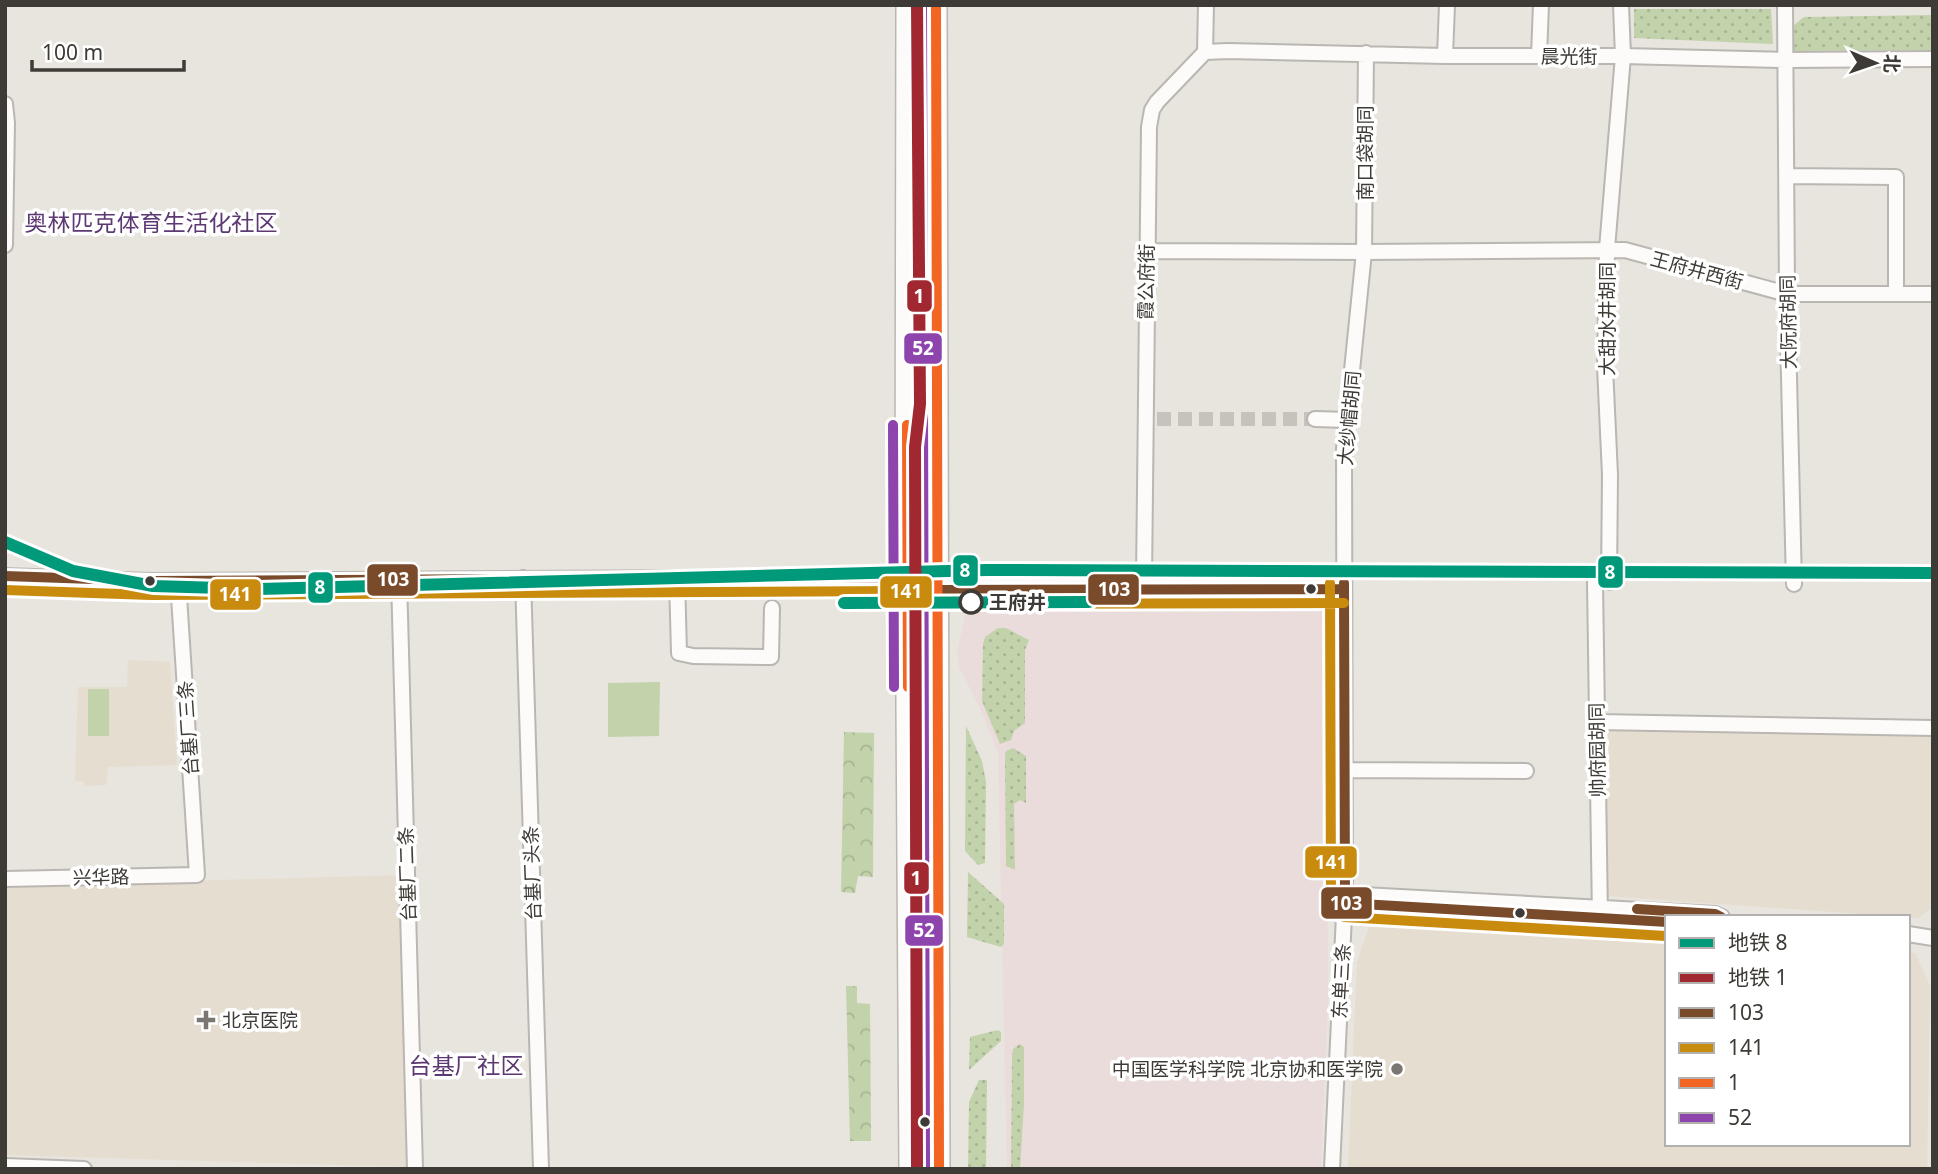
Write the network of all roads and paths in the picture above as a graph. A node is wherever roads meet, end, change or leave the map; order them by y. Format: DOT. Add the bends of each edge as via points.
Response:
graph roads {
  1 [pos="907,5"];
  2 [pos="936,5"];
  3 [pos="1206,5"];
  4 [pos="1447,5"];
  5 [pos="1541,5"];
  6 [pos="1621,5"];
  7 [pos="1785,5"];
  8 [pos="1205,52"];
  9 [pos="1366,53"];
  10 [pos="1445,56"];
  11 [pos="1539,56"];
  12 [pos="1622,56"];
  13 [pos="1933,59"];
  14 [pos="1785,60"];
  15 [pos="5,104"];
  16 [pos="1787,176"];
  17 [pos="5,245"];
  18 [pos="1607,249"];
  19 [pos="1147,250"];
  20 [pos="1364,253"];
  21 [pos="1787,294"];
  22 [pos="1896,294"];
  23 [pos="1933,294"];
  24 [pos="1315,419"];
  25 [pos="1348,420"];
  26 [pos="5,576"];
  27 [pos="907,577"];
  28 [pos="398,578"];
  29 [pos="523,578"];
  30 [pos="677,578"];
  31 [pos="1144,580"];
  32 [pos="178,581"];
  33 [pos="1602,582"];
  34 [pos="1344,584"];
  35 [pos="1794,584"];
  36 [pos="938,585"];
  37 [pos="772,608"];
  38 [pos="1597,722"];
  39 [pos="1933,728"];
  40 [pos="1346,770"];
  41 [pos="1526,771"];
  42 [pos="197,874"];
  43 [pos="5,879"];
  44 [pos="1345,899"];
  45 [pos="1600,912"];
  46 [pos="1717,915"];
  47 [pos="1665,922"];
  48 [pos="1910,934"];
  49 [pos="1933,938"];
  50 [pos="5,1166"];
  51 [pos="84,1169"];
  52 [pos="415,1169"];
  53 [pos="541,1169"];
  54 [pos="910,1169"];
  55 [pos="939,1169"];
  56 [pos="1332,1169"];
  1 -- 27 [label="highway"];
  2 -- 36 [label="highway"];
  3 -- 8 [label="street"];
  4 -- 10 [label="street"];
  5 -- 11 [label="street"];
  6 -- 12 [label="street, 大甜水井胡同"];
  7 -- 14 [label="street, 大阮府胡同"];
  8 -- 9 [label="street, 晨光街"];
  8 -- 19 [label="street, 霞公府街" via="1152,110"];
  9 -- 10 [label="street, 晨光街"];
  9 -- 20 [label="street, 南口袋胡同"];
  10 -- 11 [label="street, 晨光街"];
  11 -- 12 [label="street, 晨光街"];
  12 -- 14 [label="street, 晨光街"];
  12 -- 18 [label="street, 大甜水井胡同"];
  13 -- 14 [label="street, 晨光街"];
  14 -- 16 [label="street, 大阮府胡同"];
  15 -- 17 [label="street"];
  16 -- 21 [label="street, 大阮府胡同"];
  16 -- 22 [label="street" via="1896,177"];
  18 -- 20 [label="street, 王府井西街"];
  18 -- 21 [label="street, 王府井西街"];
  18 -- 33 [label="street, 大甜水井胡同" via="1605,367 1610,475"];
  19 -- 20 [label="street, 王府井西街"];
  19 -- 31 [label="street, 霞公府街" via="1151,419"];
  20 -- 25 [label="street, 大纱帽胡同"];
  21 -- 22 [label="street, 王府井西街"];
  21 -- 35 [label="street, 大阮府胡同"];
  22 -- 23 [label="street, 王府井西街"];
  24 -- 25 [label="street"];
  25 -- 34 [label="street, 大纱帽胡同"];
  26 -- 32 [label="street"];
  27 -- 30 [label="street"];
  27 -- 36 [label="street"];
  27 -- 54 [label="highway"];
  28 -- 29 [label="street"];
  28 -- 32 [label="street"];
  28 -- 52 [label="street, 台基厂二条"];
  29 -- 30 [label="street"];
  29 -- 53 [label="street, 台基厂头条"];
  30 -- 37 [label="street" via="679,653 771,657"];
  31 -- 34 [label="street"];
  31 -- 36 [label="street"];
  32 -- 42 [label="street, 台基厂三条"];
  33 -- 38 [label="street, 帅府园胡同"];
  34 -- 36 [label="street"];
  34 -- 40 [label="street, 东单三条"];
  36 -- 55 [label="highway"];
  38 -- 39 [label="street"];
  38 -- 45 [label="street, 帅府园胡同"];
  40 -- 41 [label="street"];
  40 -- 44 [label="street, 东单三条"];
  42 -- 43 [label="street, 兴华路"];
  44 -- 45 [label="street"];
  44 -- 56 [label="street, 东单三条"];
  45 -- 46 [label="street"];
  45 -- 47 [label="street"];
  48 -- 49 [label="street"];
  50 -- 51 [label="street"];
}
